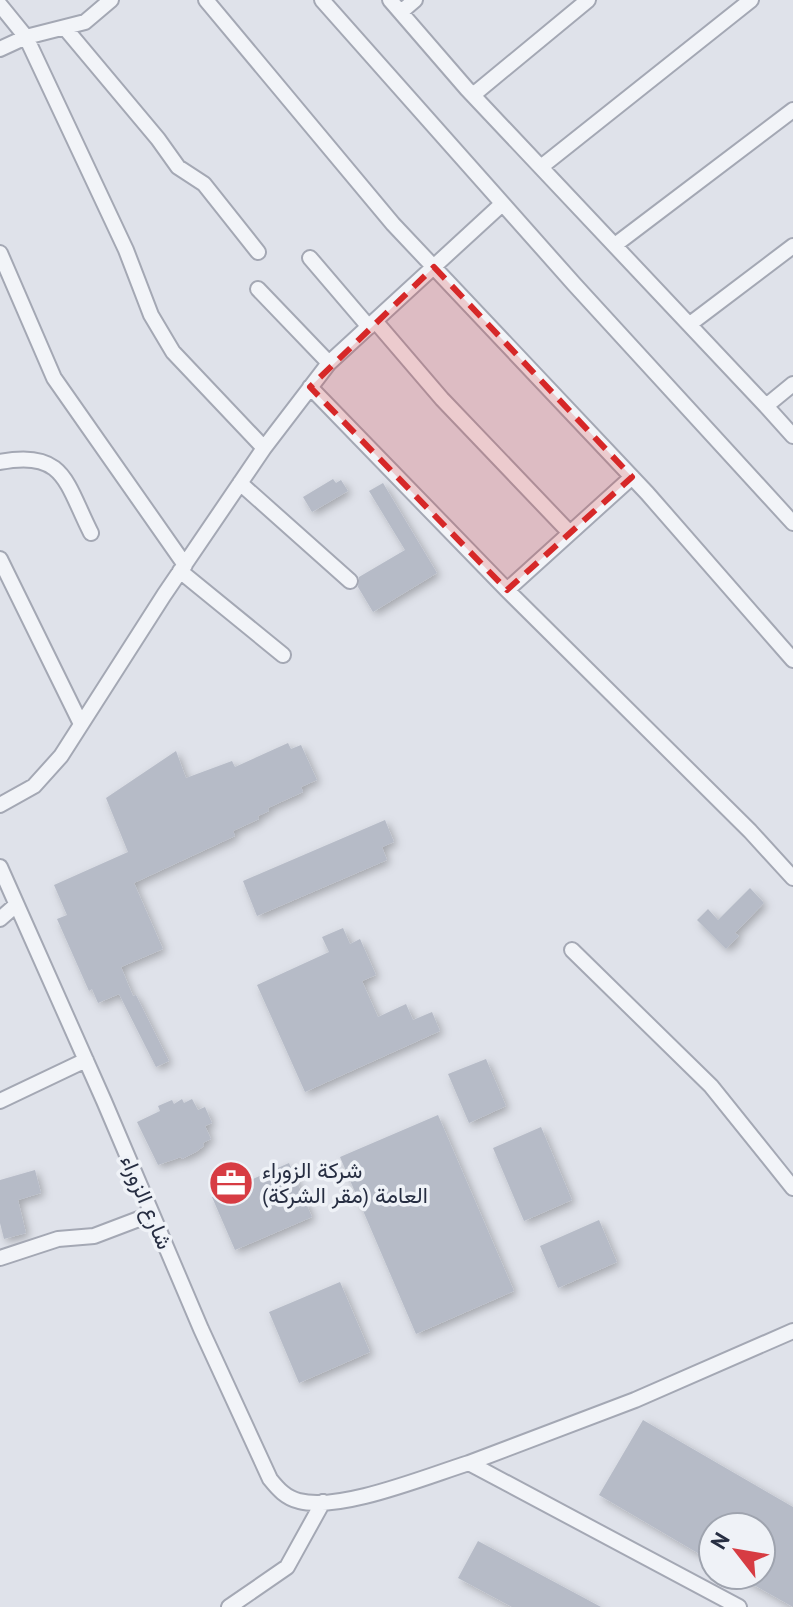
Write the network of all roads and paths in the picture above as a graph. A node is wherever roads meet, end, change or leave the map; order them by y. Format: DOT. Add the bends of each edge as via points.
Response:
graph roads {
  1 [pos="111,0"];
  2 [pos="206,0"];
  3 [pos="322,0"];
  4 [pos="415,0"];
  5 [pos="588,0"];
  6 [pos="751,0"];
  7 [pos="0,5"];
  8 [pos="396,6"];
  9 [pos="65,28"];
  10 [pos="26,37"];
  11 [pos="0,49"];
  12 [pos="473,95"];
  13 [pos="793,110"];
  14 [pos="541,167"];
  15 [pos="502,204"];
  16 [pos="615,245"];
  17 [pos="793,246"];
  18 [pos="258,252"];
  19 [pos="0,253"];
  20 [pos="310,258"];
  21 [pos="434,267"];
  22 [pos="258,289"];
  23 [pos="690,324"];
  24 [pos="373,325"];
  25 [pos="329,363"];
  26 [pos="793,384"];
  27 [pos="310,387"];
  28 [pos="766,406"];
  29 [pos="793,436"];
  30 [pos="264,448"];
  31 [pos="0,462"];
  32 [pos="632,477"];
  33 [pos="240,483"];
  34 [pos="793,523"];
  35 [pos="569,532"];
  36 [pos="91,533"];
  37 [pos="0,559"];
  38 [pos="183,568"];
  39 [pos="350,581"];
  40 [pos="507,590"];
  41 [pos="283,655"];
  42 [pos="793,660"];
  43 [pos="81,724"];
  44 [pos="0,805"];
  45 [pos="0,867"];
  46 [pos="793,878"];
  47 [pos="16,905"];
  48 [pos="0,919"];
  49 [pos="572,950"];
  50 [pos="86,1060"];
  51 [pos="0,1101"];
  52 [pos="793,1188"];
  53 [pos="152,1214"];
  54 [pos="0,1258"];
  55 [pos="793,1331"];
  56 [pos="469,1463"];
  57 [pos="323,1502"];
  58 [pos="229,1607"];
  59 [pos="739,1607"];
  1 -- 9 [label="street" via="85,22"];
  2 -- 21 [label="street"];
  3 -- 15 [label="street"];
  4 -- 8 [label="street"];
  5 -- 12 [label="street"];
  6 -- 14 [label="street"];
  7 -- 10 [label="street"];
  8 -- 12 [label="street"];
  9 -- 10 [label="street"];
  9 -- 18 [label="street" via="178,167 204,184"];
  10 -- 11 [label="street"];
  10 -- 30 [label="street" via="151,315 173,352"];
  12 -- 14 [label="street"];
  13 -- 16 [label="street"];
  14 -- 16 [label="street"];
  15 -- 21 [label="street"];
  15 -- 34 [label="street"];
  16 -- 23 [label="street"];
  17 -- 23 [label="street"];
  19 -- 38 [label="street" via="54,378"];
  20 -- 24 [label="street"];
  21 -- 24 [label="street"];
  21 -- 32 [label="street"];
  22 -- 25 [label="street"];
  23 -- 28 [label="street"];
  24 -- 25 [label="street"];
  24 -- 35 [label="street"];
  25 -- 27 [label="street"];
  26 -- 28 [label="street"];
  27 -- 30 [label="street"];
  27 -- 40 [label="street"];
  28 -- 29 [label="street"];
  30 -- 33 [label="street"];
  31 -- 36 [label="street" via="24,457 59,469"];
  32 -- 35 [label="street"];
  32 -- 42 [label="street"];
  33 -- 38 [label="street"];
  33 -- 39 [label="street"];
  35 -- 40 [label="street"];
  37 -- 43 [label="street"];
  38 -- 41 [label="street"];
  38 -- 43 [label="street"];
  40 -- 46 [label="street"];
  43 -- 44 [label="street" via="34,786"];
  45 -- 47 [label="street, شارع الزوراء"];
  47 -- 48 [label="street"];
  47 -- 50 [label="street, شارع الزوراء"];
  49 -- 52 [label="street" via="711,1086"];
  50 -- 51 [label="street"];
  50 -- 53 [label="street, شارع الزوراء"];
  53 -- 54 [label="street" via="94,1236 58,1239"];
  53 -- 57 [label="street, شارع الزوراء" via="270,1479 300,1502"];
  55 -- 56 [label="street" via="635,1400"];
  56 -- 57 [label="street" via="351,1499"];
  56 -- 59 [label="street"];
  57 -- 58 [label="street" via="287,1567"];
}
